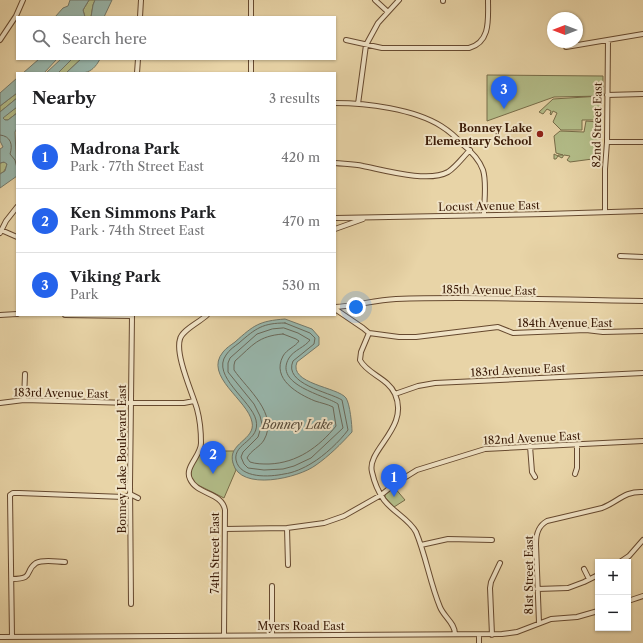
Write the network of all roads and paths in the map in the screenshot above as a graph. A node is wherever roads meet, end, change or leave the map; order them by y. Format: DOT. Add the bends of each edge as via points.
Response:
graph roads {
  1 [pos="23,0"];
  2 [pos="141,0"];
  3 [pos="251,0"];
  4 [pos="375,0"];
  5 [pos="399,0"];
  6 [pos="488,0"];
  7 [pos="388,12"];
  8 [pos="140,16"];
  9 [pos="251,16"];
  10 [pos="643,34"];
  11 [pos="0,40"];
  12 [pos="346,40"];
  13 [pos="608,40"];
  14 [pos="583,44"];
  15 [pos="366,45"];
  16 [pos="138,60"];
  17 [pos="251,60"];
  18 [pos="136,72"];
  19 [pos="251,72"];
  20 [pos="643,94"];
  21 [pos="607,96"];
  22 [pos="336,103"];
  23 [pos="358,104"];
  24 [pos="607,142"];
  25 [pos="643,142"];
  26 [pos="470,150"];
  27 [pos="336,163"];
  28 [pos="16,208"];
  29 [pos="605,211"];
  30 [pos="643,211"];
  31 [pos="484,215"];
  32 [pos="336,218"];
  33 [pos="366,218"];
  34 [pos="336,229"];
  35 [pos="1,231"];
  36 [pos="16,237"];
  37 [pos="620,256"];
  38 [pos="643,257"];
  39 [pos="643,301"];
  40 [pos="336,308"];
  41 [pos="336,309"];
  42 [pos="16,314"];
  43 [pos="0,315"];
  44 [pos="132,316"];
  45 [pos="206,316"];
  46 [pos="643,331"];
  47 [pos="369,334"];
  48 [pos="643,373"];
  49 [pos="25,374"];
  50 [pos="395,394"];
  51 [pos="24,400"];
  52 [pos="194,401"];
  53 [pos="0,403"];
  54 [pos="130,403"];
  55 [pos="643,441"];
  56 [pos="577,445"];
  57 [pos="530,446"];
  58 [pos="574,474"];
  59 [pos="535,477"];
  60 [pos="643,492"];
  61 [pos="130,494"];
  62 [pos="381,495"];
  63 [pos="138,498"];
  64 [pos="287,528"];
  65 [pos="225,529"];
  66 [pos="492,540"];
  67 [pos="643,540"];
  68 [pos="421,545"];
  69 [pos="624,559"];
  70 [pos="65,562"];
  71 [pos="500,563"];
  72 [pos="288,565"];
  73 [pos="584,569"];
  74 [pos="595,576"];
  75 [pos="12,579"];
  76 [pos="589,579"];
  77 [pos="272,586"];
  78 [pos="537,590"];
  79 [pos="643,596"];
  80 [pos="631,600"];
  81 [pos="131,604"];
  82 [pos="595,612"];
  83 [pos="539,623"];
  84 [pos="455,634"];
  85 [pos="224,635"];
  86 [pos="272,635"];
  87 [pos="479,635"];
  88 [pos="492,635"];
  89 [pos="12,637"];
  90 [pos="0,638"];
  91 [pos="479,643"];
  1 -- 11 [label="street"];
  2 -- 8 [label="street"];
  3 -- 9 [label="street"];
  4 -- 7 [label="street"];
  5 -- 7 [label="street"];
  6 -- 15 [label="street" via="487,32 480,43 472,48 387,48"];
  7 -- 15 [label="street" via="374,29"];
  10 -- 13 [label="street"];
  12 -- 15 [label="street"];
  13 -- 14 [label="street"];
  13 -- 21 [label="street, 82nd Street East"];
  15 -- 23 [label="street"];
  16 -- 18 [label="street"];
  17 -- 19 [label="street"];
  20 -- 21 [label="street"];
  21 -- 24 [label="street, 82nd Street East"];
  22 -- 23 [label="street"];
  23 -- 26 [label="street" via="390,108 431,121 447,130"];
  24 -- 25 [label="street"];
  24 -- 29 [label="street, 82nd Street East"];
  26 -- 27 [label="street" via="451,170 435,176 400,174"];
  26 -- 31 [label="street" via="481,165 484,176"];
  28 -- 35 [label="street"];
  29 -- 30 [label="street, Locust Avenue East"];
  29 -- 31 [label="street, Locust Avenue East"];
  31 -- 33 [label="street, Locust Avenue East"];
  32 -- 33 [label="street, Locust Avenue East"];
  33 -- 34 [label="street"];
  35 -- 36 [label="street"];
  37 -- 38 [label="street"];
  39 -- 40 [label="street, 185th Avenue East" via="422,299 387,300"];
  41 -- 47 [label="street"];
  42 -- 43 [label="street"];
  44 -- 54 [label="street, Bonney Lake Boulevard East"];
  45 -- 52 [label="street, 74th Street East" via="180,337 179,348"];
  46 -- 47 [label="street, 184th Avenue East" via="513,333 498,327 416,337"];
  47 -- 50 [label="street" via="360,360 388,384"];
  48 -- 50 [label="street, 183rd Avenue East" via="435,383"];
  49 -- 51 [label="street"];
  50 -- 62 [label="street" via="397,419 371,466"];
  51 -- 53 [label="street, 183rd Avenue East"];
  51 -- 54 [label="street, 183rd Avenue East"];
  52 -- 54 [label="street, 183rd Avenue East"];
  52 -- 65 [label="street, 74th Street East" via="201,446 189,469 189,477 194,485 223,503"];
  54 -- 61 [label="street, Bonney Lake Boulevard East"];
  55 -- 56 [label="street, 182nd Avenue East"];
  56 -- 57 [label="street, 182nd Avenue East"];
  56 -- 58 [label="street" via="577,468"];
  57 -- 59 [label="street" via="532,472"];
  57 -- 62 [label="street, 182nd Avenue East" via="485,449 417,470"];
  60 -- 78 [label="street, 81st Street East" via="629,493 609,506 547,521 540,527 536,537"];
  61 -- 63 [label="street"];
  61 -- 75 [label="street" via="124,497 19,492 11,494"];
  61 -- 81 [label="street, Bonney Lake Boulevard East"];
  62 -- 64 [label="street, 182nd Avenue East" via="333,520"];
  62 -- 68 [label="street" via="415,529"];
  64 -- 65 [label="street, 182nd Avenue East"];
  64 -- 72 [label="street"];
  65 -- 85 [label="street, 74th Street East"];
  66 -- 68 [label="street" via="448,539"];
  67 -- 69 [label="street"];
  68 -- 84 [label="street" via="441,610 454,627"];
  70 -- 75 [label="street" via="38,562 26,577"];
  71 -- 88 [label="street" via="490,588"];
  73 -- 76 [label="street"];
  74 -- 76 [label="street"];
  75 -- 89 [label="street"];
  76 -- 78 [label="street" via="568,588"];
  77 -- 86 [label="street"];
  78 -- 83 [label="street, 81st Street East"];
  79 -- 80 [label="street"];
  82 -- 83 [label="street, Myers Road East"];
  83 -- 88 [label="street, Myers Road East" via="517,632"];
  84 -- 86 [label="street, Myers Road East"];
  84 -- 87 [label="street, Myers Road East"];
  85 -- 86 [label="street, Myers Road East"];
  85 -- 89 [label="street, Myers Road East"];
  87 -- 88 [label="street, Myers Road East"];
  87 -- 91 [label="street"];
  89 -- 90 [label="street, Myers Road East"];
}
